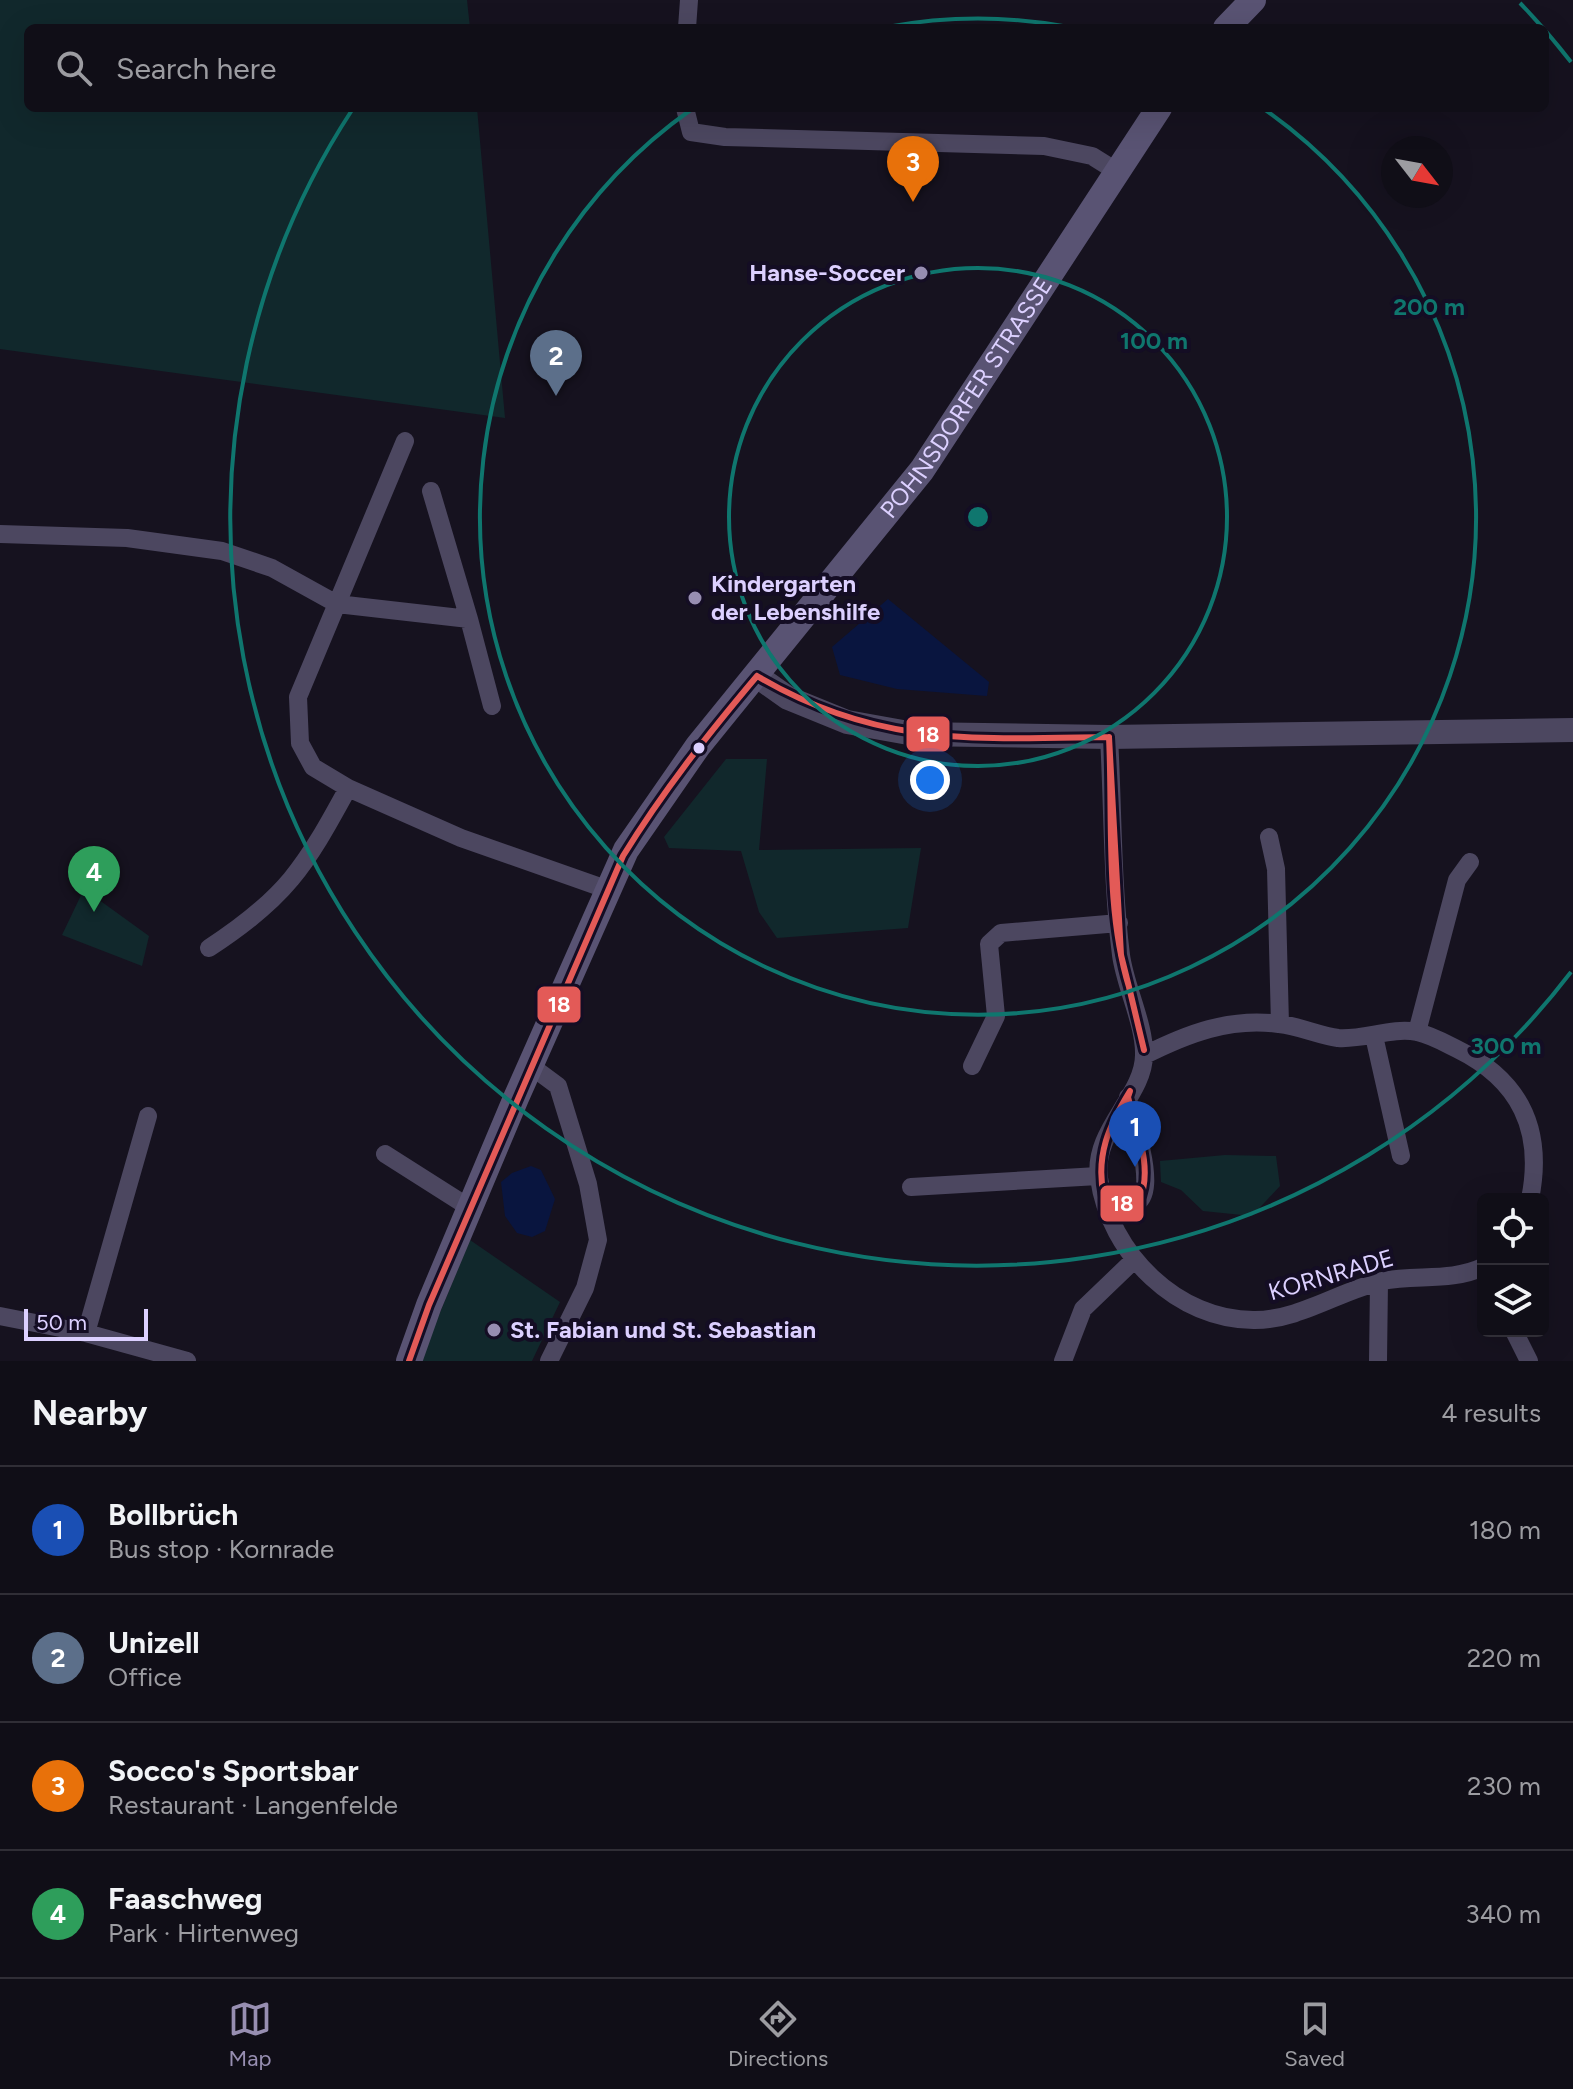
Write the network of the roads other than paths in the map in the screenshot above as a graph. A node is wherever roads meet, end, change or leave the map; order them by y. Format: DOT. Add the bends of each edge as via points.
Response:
graph roads {
  1 [pos="689,0"];
  2 [pos="1253,0"];
  3 [pos="687,24"];
  4 [pos="1230,24"];
  5 [pos="686,112"];
  6 [pos="1156,112"];
  7 [pos="1116,171"];
  8 [pos="405,441"];
  9 [pos="431,491"];
  10 [pos="0,534"];
  11 [pos="337,604"];
  12 [pos="469,619"];
  13 [pos="757,676"];
  14 [pos="492,706"];
  15 [pos="1573,730"];
  16 [pos="1109,737"];
  17 [pos="348,788"];
  18 [pos="1269,837"];
  19 [pos="1470,862"];
  20 [pos="606,889"];
  21 [pos="1119,923"];
  22 [pos="209,948"];
  23 [pos="1280,1024"];
  24 [pos="1417,1032"];
  25 [pos="1374,1036"];
  26 [pos="1145,1055"];
  27 [pos="531,1066"];
  28 [pos="972,1066"];
  29 [pos="1128,1097"];
  30 [pos="148,1116"];
  31 [pos="385,1154"];
  32 [pos="1401,1156"];
  33 [pos="1098,1176"];
  34 [pos="911,1187"];
  35 [pos="1531,1193"];
  36 [pos="1104,1197"];
  37 [pos="470,1208"];
  38 [pos="1134,1260"];
  39 [pos="1477,1269"];
  40 [pos="1379,1282"];
  41 [pos="0,1316"];
  42 [pos="86,1333"];
  43 [pos="1517,1337"];
  44 [pos="187,1361"];
  45 [pos="409,1361"];
  46 [pos="549,1361"];
  47 [pos="1063,1361"];
  48 [pos="1378,1361"];
  49 [pos="1529,1361"];
  1 -- 3 [label="street"];
  2 -- 4 [label="main road"];
  5 -- 7 [label="street" via="691,132 725,137 1044,146 1092,156"];
  6 -- 7 [label="main road, POHNSDORFER STRASSE"];
  7 -- 13 [label="main road, POHNSDORFER STRASSE" via="922,470"];
  8 -- 11 [label="street"];
  9 -- 12 [label="street"];
  10 -- 11 [label="street" via="127,538 239,555"];
  11 -- 12 [label="street"];
  11 -- 17 [label="street" via="298,697 297,718 300,743 313,767"];
  12 -- 14 [label="street"];
  13 -- 16 [label="street" via="813,709 887,730 999,738"];
  13 -- 20 [label="main road, POHNSDORFER STRASSE" via="653,807"];
  15 -- 16 [label="street"];
  16 -- 21 [label="street"];
  17 -- 20 [label="street" via="461,838"];
  17 -- 22 [label="street" via="311,856 283,892"];
  18 -- 23 [label="street" via="1276,869"];
  19 -- 24 [label="street" via="1457,880"];
  20 -- 27 [label="main road, POHNSDORFER STRASSE"];
  21 -- 26 [label="street" via="1127,987"];
  21 -- 28 [label="street" via="1001,933 989,944 996,1016"];
  23 -- 25 [label="street" via="1342,1038"];
  23 -- 26 [label="street" via="1212,1027"];
  24 -- 25 [label="street"];
  24 -- 35 [label="street" via="1478,1061 1518,1098 1532,1140"];
  25 -- 32 [label="street"];
  26 -- 29 [label="street, KORNRADE"];
  27 -- 37 [label="main road, POHNSDORFER STRASSE"];
  27 -- 46 [label="street" via="558,1086 588,1184 598,1240 585,1288"];
  29 -- 33 [label="street, KORNRADE" via="1108,1134"];
  29 -- 36 [label="street" via="1148,1182 1142,1198 1131,1204"];
  30 -- 42 [label="street"];
  31 -- 37 [label="street"];
  33 -- 34 [label="street"];
  33 -- 36 [label="street, KORNRADE"];
  36 -- 38 [label="street, KORNRADE"];
  37 -- 45 [label="main road, POHNSDORFER STRASSE"];
  38 -- 40 [label="street, KORNRADE" via="1187,1305 1256,1320 1289,1314"];
  38 -- 47 [label="street" via="1083,1309"];
  39 -- 40 [label="street, KORNRADE"];
  40 -- 48 [label="street"];
  41 -- 42 [label="street"];
  42 -- 44 [label="street"];
  43 -- 49 [label="street"];
}
